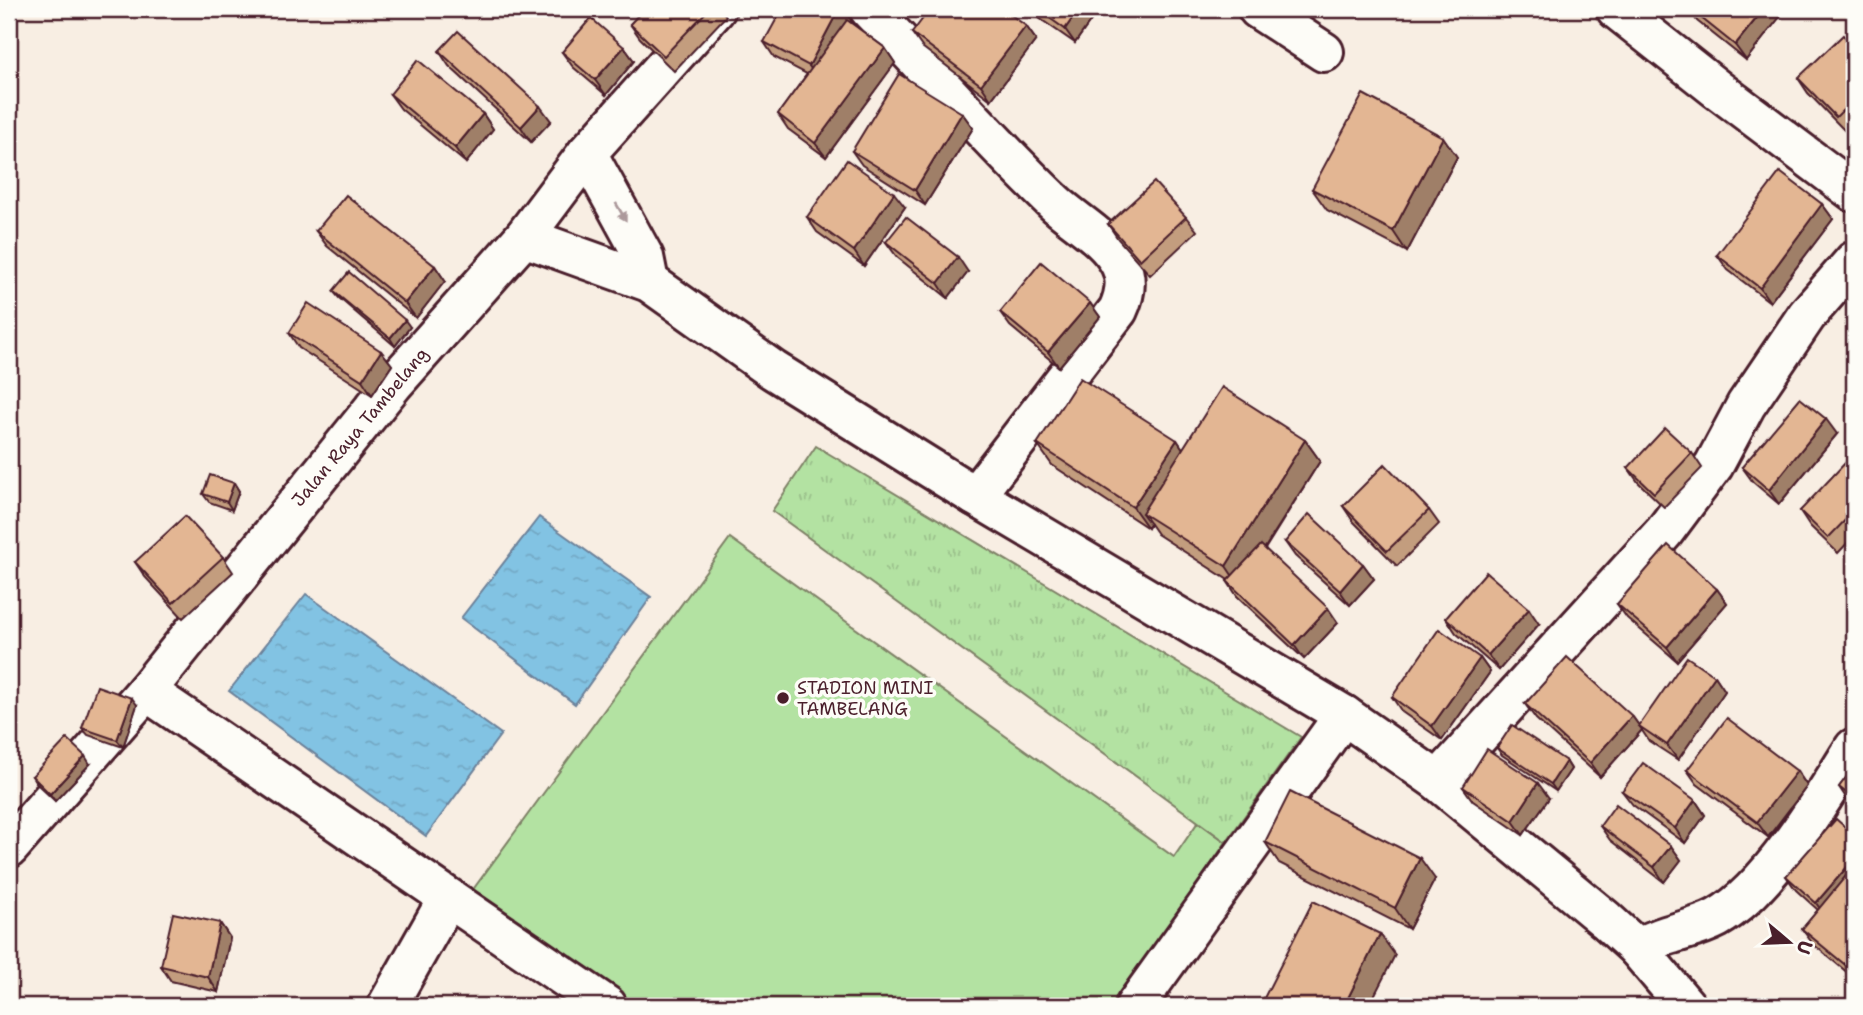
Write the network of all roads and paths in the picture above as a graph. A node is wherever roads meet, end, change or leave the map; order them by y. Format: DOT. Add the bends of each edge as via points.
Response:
graph roads {
  1 [pos="716,9"];
  2 [pos="869,9"];
  3 [pos="1258,9"];
  4 [pos="1616,9"];
  5 [pos="1324,52"];
  6 [pos="587,153"];
  7 [pos="1854,192"];
  8 [pos="524,237"];
  9 [pos="1854,261"];
  10 [pos="649,282"];
  11 [pos="975,496"];
  12 [pos="146,691"];
  13 [pos="1344,715"];
  14 [pos="1854,748"];
  15 [pos="1438,781"];
  16 [pos="9,848"];
  17 [pos="448,898"];
  18 [pos="1637,948"];
  19 [pos="387,1006"];
  20 [pos="607,1006"];
  21 [pos="1135,1006"];
  22 [pos="1686,1006"];
  1 -- 6 [label="street, Jalan Raya Tambelang"];
  2 -- 11 [label="street" via="1054,202 1111,250 1125,280 1118,310"];
  3 -- 5 [label="street"];
  4 -- 7 [label="street"];
  6 -- 8 [label="street, Jalan Raya Tambelang"];
  6 -- 10 [label="street, one-way" via="644,257"];
  8 -- 10 [label="street"];
  8 -- 12 [label="street, Jalan Raya Tambelang" via="394,383"];
  9 -- 15 [label="street" via="1807,315 1746,405 1714,465 1664,532"];
  10 -- 11 [label="street" via="773,370"];
  11 -- 13 [label="street"];
  12 -- 16 [label="street, Jalan Raya Tambelang"];
  12 -- 17 [label="street"];
  13 -- 15 [label="street"];
  13 -- 21 [label="street"];
  14 -- 18 [label="street" via="1810,818 1739,903 1702,926"];
  15 -- 18 [label="street"];
  17 -- 19 [label="street"];
  17 -- 20 [label="street"];
  18 -- 22 [label="street"];
}
